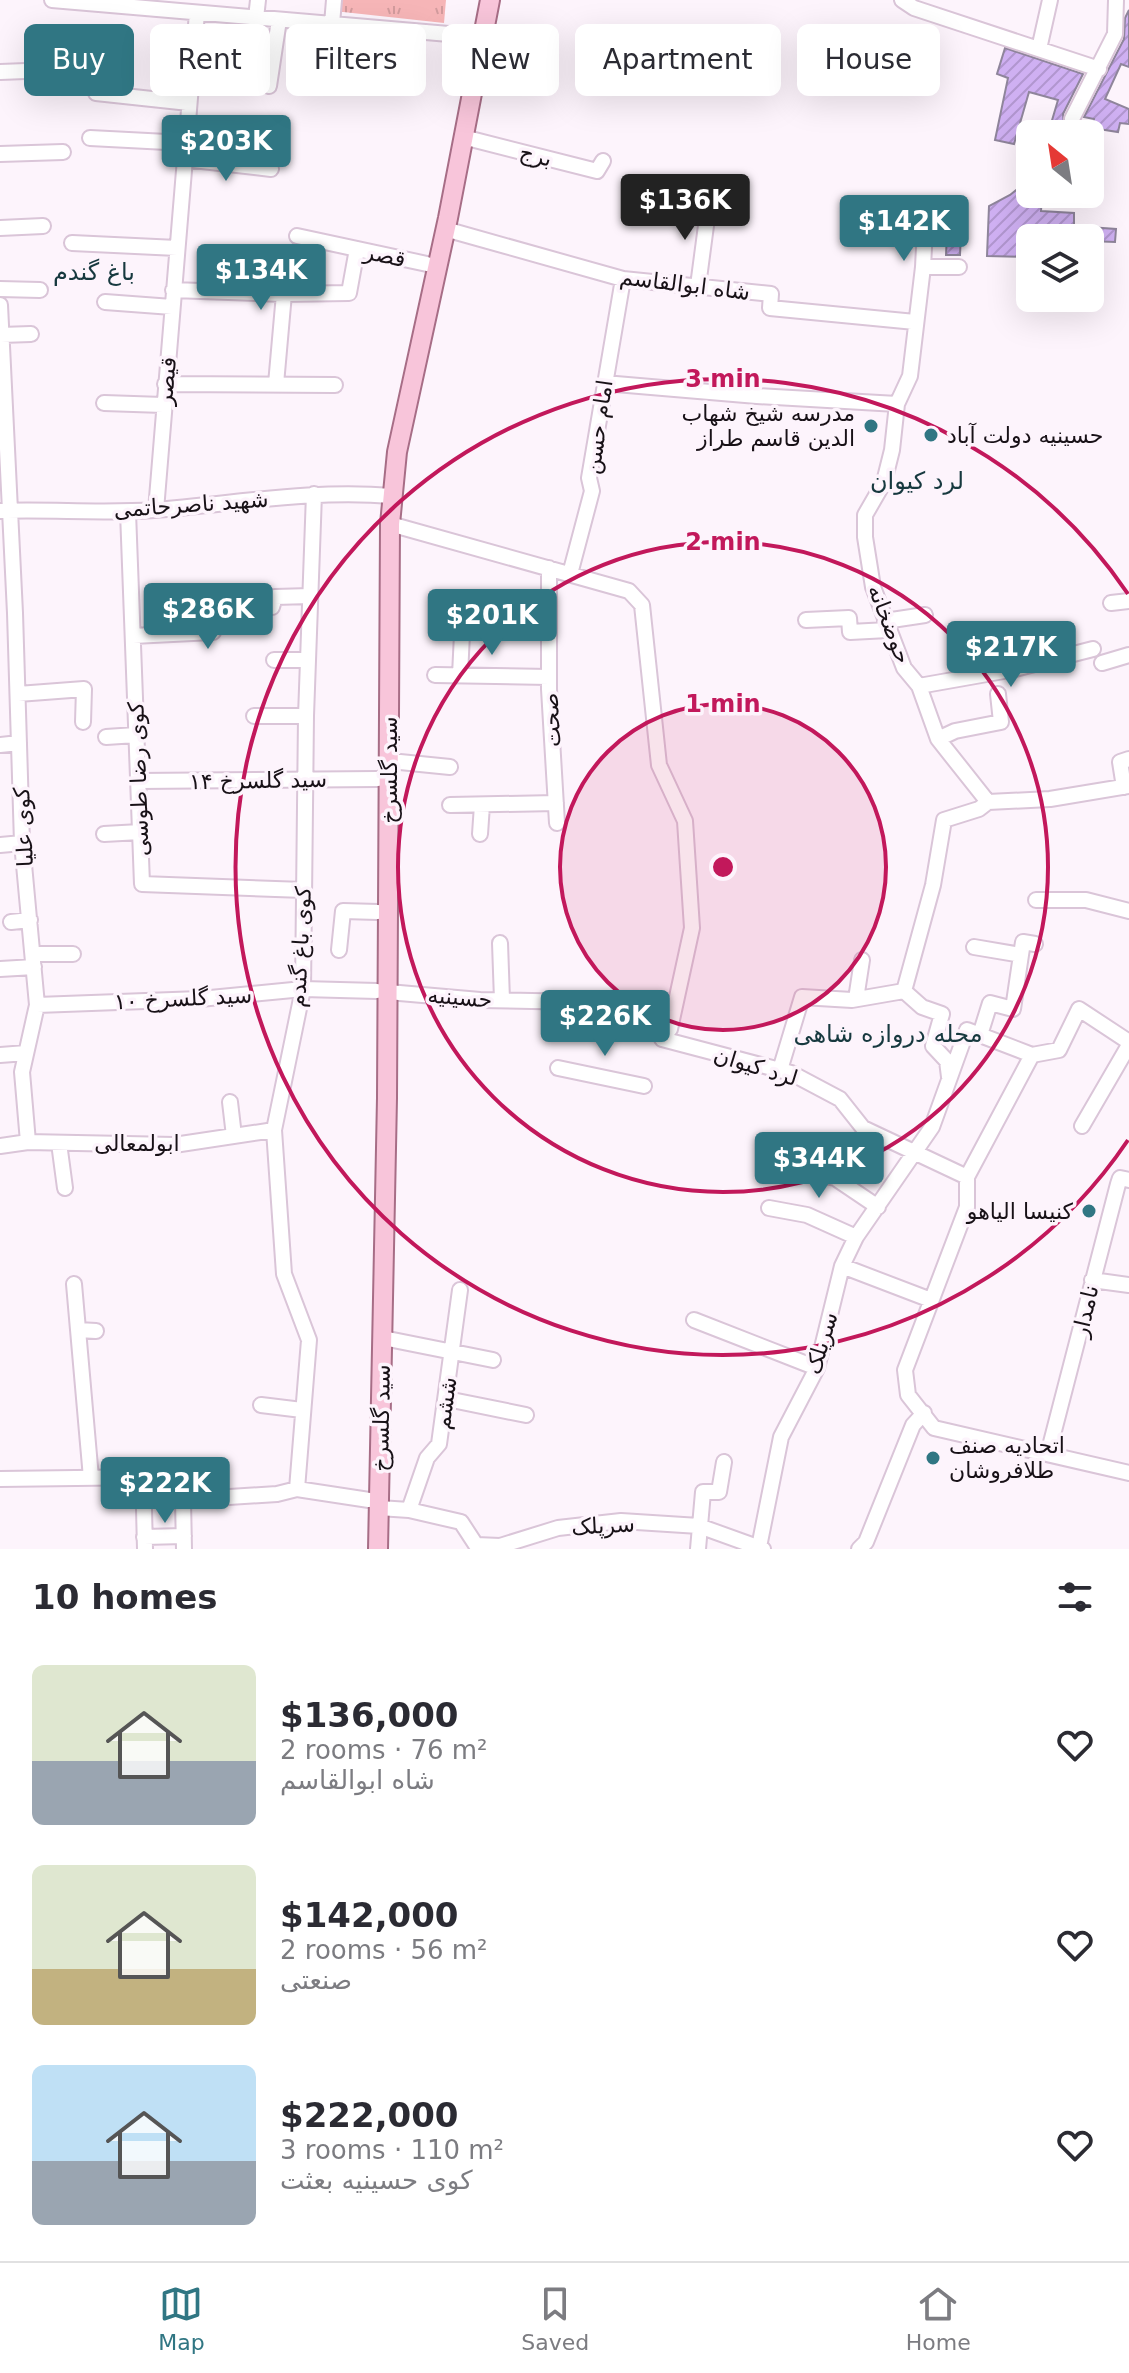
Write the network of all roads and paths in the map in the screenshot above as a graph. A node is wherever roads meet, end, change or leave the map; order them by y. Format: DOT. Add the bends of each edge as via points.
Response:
graph roads {
  1 [pos="52,0"];
  2 [pos="258,0"];
  3 [pos="334,0"];
  4 [pos="478,0"];
  5 [pos="490,0"];
  6 [pos="902,0"];
  7 [pos="1050,0"];
  8 [pos="1116,0"];
  9 [pos="115,2"];
  10 [pos="197,13"];
  11 [pos="256,18"];
  12 [pos="279,20"];
  13 [pos="332,24"];
  14 [pos="474,24"];
  15 [pos="1039,49"];
  16 [pos="1099,69"];
  17 [pos="24,71"];
  18 [pos="0,72"];
  19 [pos="270,79"];
  20 [pos="124,96"];
  21 [pos="460,96"];
  22 [pos="189,103"];
  23 [pos="1072,119"];
  24 [pos="463,137"];
  25 [pos="90,138"];
  26 [pos="186,143"];
  27 [pos="63,152"];
  28 [pos="0,154"];
  29 [pos="184,159"];
  30 [pos="603,161"];
  31 [pos="271,169"];
  32 [pos="709,203"];
  33 [pos="926,208"];
  34 [pos="43,226"];
  35 [pos="0,228"];
  36 [pos="445,229"];
  37 [pos="297,236"];
  38 [pos="72,243"];
  39 [pos="177,248"];
  40 [pos="357,249"];
  41 [pos="427,264"];
  42 [pos="923,267"];
  43 [pos="959,267"];
  44 [pos="623,279"];
  45 [pos="698,286"];
  46 [pos="0,289"];
  47 [pos="40,290"];
  48 [pos="173,290"];
  49 [pos="284,294"];
  50 [pos="105,302"];
  51 [pos="0,305"];
  52 [pos="172,307"];
  53 [pos="915,322"];
  54 [pos="31,334"];
  55 [pos="1,339"];
  56 [pos="604,383"];
  57 [pos="165,384"];
  58 [pos="276,384"];
  59 [pos="335,385"];
  60 [pos="2,398"];
  61 [pos="104,403"];
  62 [pos="897,404"];
  63 [pos="163,405"];
  64 [pos="314,494"];
  65 [pos="387,496"];
  66 [pos="156,510"];
  67 [pos="5,511"];
  68 [pos="128,512"];
  69 [pos="385,522"];
  70 [pos="549,568"];
  71 [pos="570,574"];
  72 [pos="214,593"];
  73 [pos="310,596"];
  74 [pos="1129,601"];
  75 [pos="1111,603"];
  76 [pos="246,607"];
  77 [pos="8,613"];
  78 [pos="925,615"];
  79 [pos="806,620"];
  80 [pos="886,626"];
  81 [pos="462,634"];
  82 [pos="133,636"];
  83 [pos="1093,649"];
  84 [pos="1129,655"];
  85 [pos="274,660"];
  86 [pos="308,660"];
  87 [pos="1102,663"];
  88 [pos="435,675"];
  89 [pos="460,675"];
  90 [pos="549,677"];
  91 [pos="997,682"];
  92 [pos="919,686"];
  93 [pos="18,694"];
  94 [pos="254,716"];
  95 [pos="306,716"];
  96 [pos="83,722"];
  97 [pos="136,735"];
  98 [pos="106,737"];
  99 [pos="938,739"];
  100 [pos="19,743"];
  101 [pos="0,745"];
  102 [pos="1129,759"];
  103 [pos="390,761"];
  104 [pos="450,767"];
  105 [pos="304,779"];
  106 [pos="378,779"];
  107 [pos="138,781"];
  108 [pos="1127,787"];
  109 [pos="988,802"];
  110 [pos="556,803"];
  111 [pos="450,805"];
  112 [pos="482,805"];
  113 [pos="557,823"];
  114 [pos="140,832"];
  115 [pos="104,834"];
  116 [pos="480,834"];
  117 [pos="22,843"];
  118 [pos="0,845"];
  119 [pos="304,890"];
  120 [pos="1036,900"];
  121 [pos="1129,911"];
  122 [pos="378,912"];
  123 [pos="30,920"];
  124 [pos="11,922"];
  125 [pos="500,943"];
  126 [pos="1035,944"];
  127 [pos="974,947"];
  128 [pos="339,950"];
  129 [pos="73,954"];
  130 [pos="1021,955"];
  131 [pos="33,960"];
  132 [pos="862,960"];
  133 [pos="0,969"];
  134 [pos="303,989"];
  135 [pos="904,991"];
  136 [pos="383,992"];
  137 [pos="856,999"];
  138 [pos="502,1000"];
  139 [pos="675,1004"];
  140 [pos="37,1005"];
  141 [pos="980,1035"];
  142 [pos="1129,1043"];
  143 [pos="26,1053"];
  144 [pos="0,1055"];
  145 [pos="1032,1055"];
  146 [pos="558,1068"];
  147 [pos="780,1070"];
  148 [pos="950,1078"];
  149 [pos="644,1086"];
  150 [pos="230,1102"];
  151 [pos="1082,1126"];
  152 [pos="274,1130"];
  153 [pos="234,1136"];
  154 [pos="28,1142"];
  155 [pos="59,1143"];
  156 [pos="0,1146"];
  157 [pos="915,1152"];
  158 [pos="380,1165"];
  159 [pos="803,1171"];
  160 [pos="967,1177"];
  161 [pos="1129,1180"];
  162 [pos="65,1188"];
  163 [pos="878,1207"];
  164 [pos="769,1208"];
  165 [pos="856,1237"];
  166 [pos="842,1266"];
  167 [pos="1092,1280"];
  168 [pos="74,1284"];
  169 [pos="1129,1285"];
  170 [pos="460,1290"];
  171 [pos="931,1300"];
  172 [pos="694,1320"];
  173 [pos="78,1330"];
  174 [pos="96,1331"];
  175 [pos="383,1338"];
  176 [pos="452,1351"];
  177 [pos="493,1360"];
  178 [pos="817,1368"];
  179 [pos="447,1399"];
  180 [pos="261,1405"];
  181 [pos="302,1410"];
  182 [pos="924,1413"];
  183 [pos="526,1415"];
  184 [pos="1048,1454"];
  185 [pos="724,1462"];
  186 [pos="1129,1473"];
  187 [pos="91,1478"];
  188 [pos="0,1479"];
  189 [pos="297,1489"];
  190 [pos="183,1500"];
  191 [pos="374,1504"];
  192 [pos="144,1509"];
  193 [pos="409,1510"];
  194 [pos="699,1526"];
  195 [pos="184,1542"];
  196 [pos="145,1543"];
  197 [pos="761,1548"];
  198 [pos="368,1549"];
  199 [pos="378,1549"];
  200 [pos="698,1549"];
  201 [pos="859,1549"];
  1 -- 9 [label="street"];
  2 -- 11 [label="street"];
  3 -- 13 [label="street"];
  4 -- 14 [label="main road, سید گلسرخ"];
  5 -- 24 [label="main road, سید گلسرخ"];
  6 -- 15 [label="street"];
  7 -- 15 [label="street"];
  8 -- 16 [label="street" via="1115,34"];
  9 -- 10 [label="street"];
  10 -- 11 [label="street"];
  10 -- 22 [label="street, قیصر"];
  11 -- 12 [label="street"];
  12 -- 13 [label="street"];
  12 -- 19 [label="street"];
  15 -- 16 [label="street"];
  16 -- 23 [label="street"];
  17 -- 18 [label="street"];
  20 -- 22 [label="street"];
  21 -- 41 [label="main road, سید گلسرخ"];
  22 -- 26 [label="street, قیصر"];
  24 -- 30 [label="street, برج" via="597,171"];
  24 -- 36 [label="main road, سید گلسرخ"];
  25 -- 26 [label="street"];
  26 -- 29 [label="street, قیصر"];
  27 -- 28 [label="street"];
  29 -- 31 [label="street"];
  29 -- 39 [label="street, قیصر"];
  32 -- 45 [label="street"];
  33 -- 42 [label="street, حوضخانه"];
  34 -- 35 [label="street"];
  36 -- 44 [label="street, شاه ابوالقاسم"];
  36 -- 65 [label="main road, سید گلسرخ"];
  37 -- 40 [label="street, قصر"];
  38 -- 39 [label="street"];
  39 -- 48 [label="street, قیصر"];
  40 -- 41 [label="street, قصر"];
  40 -- 49 [label="street" via="349,293"];
  41 -- 65 [label="main road, سید گلسرخ" via="387,450"];
  42 -- 43 [label="street"];
  42 -- 53 [label="street, حوضخانه"];
  44 -- 45 [label="street, شاه ابوالقاسم"];
  44 -- 56 [label="street, امام حسن"];
  45 -- 53 [label="street, شاه ابوالقاسم" via="771,294 770,308"];
  46 -- 47 [label="street"];
  48 -- 49 [label="street"];
  48 -- 52 [label="street, قیصر"];
  49 -- 58 [label="street"];
  50 -- 52 [label="street"];
  51 -- 55 [label="street, کوی علیا"];
  52 -- 57 [label="street, قیصر"];
  53 -- 62 [label="street, حوضخانه" via="910,376"];
  54 -- 55 [label="street"];
  55 -- 60 [label="street, کوی علیا"];
  56 -- 62 [label="street"];
  56 -- 71 [label="street, امام حسن" via="589,478 592,491"];
  57 -- 58 [label="street"];
  57 -- 63 [label="street, قیصر"];
  58 -- 59 [label="street"];
  60 -- 67 [label="street, کوی علیا"];
  61 -- 63 [label="street"];
  62 -- 80 [label="street, حوضخانه" via="884,482 865,515 873,587"];
  63 -- 66 [label="street, قیصر"];
  64 -- 65 [label="street, شهید ناصرحاتمی"];
  64 -- 66 [label="street, شهید ناصرحاتمی"];
  64 -- 73 [label="street, کوی باغ گندم"];
  65 -- 69 [label="main road, سید گلسرخ"];
  66 -- 68 [label="street, شهید ناصرحاتمی"];
  67 -- 68 [label="street, شهید ناصرحاتمی"];
  67 -- 77 [label="street, کوی علیا"];
  68 -- 82 [label="street, کوی رضا طوسی"];
  69 -- 70 [label="street, لرد کیوان"];
  69 -- 103 [label="main road, سید گلسرخ"];
  69 -- 106 [label="main road, سید گلسرخ"];
  70 -- 71 [label="street, لرد کیوان"];
  70 -- 90 [label="street, صحت"];
  71 -- 139 [label="street, لرد کیوان" via="629,591 642,605 659,765 685,821 692,928"];
  72 -- 82 [label="street" via="213,632"];
  73 -- 76 [label="street" via="275,597 272,607"];
  73 -- 86 [label="street, کوی باغ گندم"];
  74 -- 75 [label="street"];
  77 -- 93 [label="street, کوی علیا"];
  78 -- 80 [label="street"];
  79 -- 80 [label="street" via="849,618 850,632"];
  80 -- 92 [label="street, حوضخانه" via="904,668"];
  81 -- 89 [label="street"];
  82 -- 97 [label="street, کوی رضا طوسی"];
  83 -- 91 [label="street"];
  84 -- 87 [label="street"];
  85 -- 86 [label="street"];
  86 -- 95 [label="street, کوی باغ گندم"];
  88 -- 89 [label="street"];
  89 -- 90 [label="street"];
  90 -- 110 [label="street, صحت"];
  91 -- 92 [label="street"];
  91 -- 99 [label="street" via="1001,722"];
  92 -- 99 [label="street, حوضخانه"];
  93 -- 96 [label="street" via="84,689"];
  93 -- 100 [label="street, کوی علیا"];
  94 -- 95 [label="street"];
  95 -- 105 [label="street, کوی باغ گندم"];
  97 -- 98 [label="street"];
  97 -- 107 [label="street, کوی رضا طوسی"];
  99 -- 109 [label="street, حوضخانه"];
  100 -- 101 [label="street"];
  100 -- 117 [label="street, کوی علیا"];
  102 -- 108 [label="street" via="1120,762"];
  103 -- 104 [label="street"];
  103 -- 136 [label="main road, سید گلسرخ"];
  105 -- 106 [label="street, سید گلسرخ ۱۴"];
  105 -- 107 [label="street, سید گلسرخ ۱۴"];
  105 -- 119 [label="street, کوی باغ گندم"];
  106 -- 122 [label="main road, سید گلسرخ"];
  107 -- 114 [label="street, کوی رضا طوسی"];
  108 -- 109 [label="street"];
  109 -- 135 [label="street" via="944,820 933,885"];
  110 -- 112 [label="street"];
  110 -- 113 [label="street, صحت"];
  111 -- 112 [label="street"];
  112 -- 116 [label="street"];
  114 -- 115 [label="street"];
  114 -- 119 [label="street, کوی رضا طوسی" via="142,884"];
  117 -- 118 [label="street"];
  117 -- 123 [label="street, کوی علیا"];
  119 -- 134 [label="street, کوی باغ گندم"];
  120 -- 121 [label="street" via="1086,900"];
  122 -- 128 [label="street" via="343,911"];
  122 -- 136 [label="main road, سید گلسرخ"];
  123 -- 124 [label="street"];
  123 -- 131 [label="street, کوی علیا"];
  125 -- 138 [label="street"];
  126 -- 130 [label="street" via="1023,942"];
  127 -- 130 [label="street"];
  129 -- 131 [label="street"];
  130 -- 141 [label="street" via="1013,1009 990,1003"];
  131 -- 133 [label="street"];
  131 -- 140 [label="street, کوی علیا"];
  132 -- 137 [label="street"];
  134 -- 136 [label="street, سید گلسرخ ۱۰"];
  134 -- 140 [label="street, سید گلسرخ ۱۰"];
  134 -- 152 [label="street, کوی باغ گندم"];
  135 -- 137 [label="street"];
  135 -- 148 [label="street" via="922,1007 942,1014 933,1046 947,1061"];
  136 -- 138 [label="street, حسینیه"];
  136 -- 158 [label="main road, سید گلسرخ"];
  137 -- 147 [label="street" via="802,997"];
  138 -- 139 [label="street, حسینیه"];
  139 -- 147 [label="street, لرد کیوان" via="670,1029 662,1039"];
  140 -- 143 [label="street, کوی علیا"];
  141 -- 145 [label="street"];
  141 -- 148 [label="street, سریلک" via="967,1030"];
  142 -- 145 [label="street" via="1079,1009 1059,1050"];
  142 -- 151 [label="street"];
  143 -- 144 [label="street"];
  143 -- 154 [label="street, کوی علیا" via="22,1072"];
  145 -- 160 [label="street"];
  146 -- 149 [label="street"];
  147 -- 157 [label="street, لرد کیوان" via="840,1099 863,1128"];
  148 -- 157 [label="street, سریلک" via="932,1127"];
  150 -- 153 [label="street"];
  152 -- 153 [label="street, ابولمعالی"];
  152 -- 181 [label="street, کوی باغ گندم" via="284,1274 309,1340"];
  153 -- 155 [label="street, ابولمعالی" via="174,1145"];
  154 -- 155 [label="street, ابولمعالی"];
  154 -- 156 [label="street, ابولمعالی"];
  155 -- 162 [label="street"];
  157 -- 160 [label="street, لرد کیوان"];
  157 -- 163 [label="street, سریلک"];
  158 -- 175 [label="main road, سید گلسرخ"];
  158 -- 191 [label="main road, سید گلسرخ"];
  159 -- 163 [label="street" via="835,1178"];
  160 -- 171 [label="street" via="967,1207"];
  161 -- 167 [label="street, نامدار" via="1120,1178"];
  163 -- 165 [label="street, سریلک"];
  164 -- 165 [label="street" via="807,1215"];
  165 -- 166 [label="street, سریلک"];
  166 -- 171 [label="street"];
  166 -- 178 [label="street, سریلک"];
  167 -- 169 [label="street"];
  167 -- 184 [label="street, نامدار"];
  168 -- 173 [label="street"];
  170 -- 176 [label="street, ششم"];
  171 -- 182 [label="street" via="905,1370 908,1395"];
  172 -- 178 [label="street"];
  173 -- 174 [label="street"];
  173 -- 187 [label="street"];
  175 -- 176 [label="street"];
  175 -- 191 [label="main road, سید گلسرخ"];
  176 -- 177 [label="street"];
  176 -- 179 [label="street, ششم"];
  178 -- 197 [label="street, سریلک" via="781,1437"];
  179 -- 183 [label="street"];
  179 -- 193 [label="street, ششم" via="439,1444 427,1458"];
  180 -- 181 [label="street"];
  181 -- 189 [label="street, کوی باغ گندم"];
  182 -- 184 [label="street" via="934,1428"];
  182 -- 201 [label="street" via="913,1425"];
  184 -- 186 [label="street"];
  185 -- 194 [label="street" via="719,1492 703,1492"];
  187 -- 188 [label="street"];
  187 -- 190 [label="street" via="152,1477"];
  189 -- 190 [label="street, سرپلک"];
  189 -- 191 [label="street, سرپلک"];
  190 -- 195 [label="street"];
  191 -- 193 [label="street, سرپلک"];
  191 -- 198 [label="main road, سید گلسرخ"];
  191 -- 199 [label="main road, سید گلسرخ"];
  192 -- 196 [label="street"];
  193 -- 194 [label="street, سرپلک" via="461,1522 476,1545 500,1546 558,1528 621,1521"];
  194 -- 197 [label="street"];
  194 -- 200 [label="street"];
  195 -- 196 [label="street"];
}
